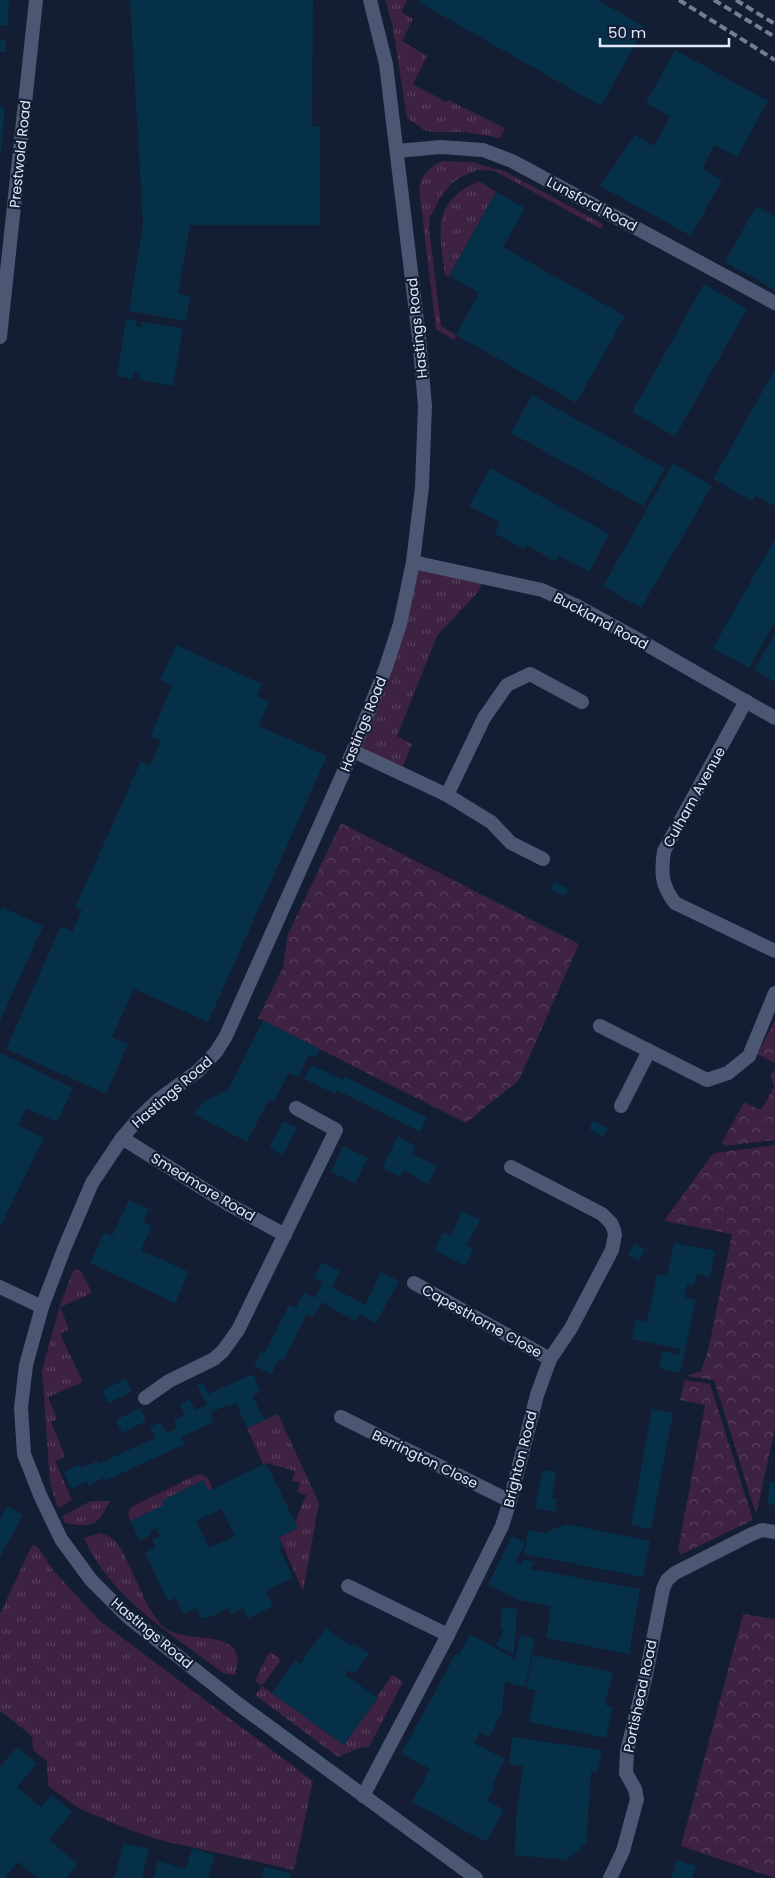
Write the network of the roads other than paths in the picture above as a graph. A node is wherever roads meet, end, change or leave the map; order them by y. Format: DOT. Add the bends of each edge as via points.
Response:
graph roads {
  1 [pos="36,0"];
  2 [pos="370,0"];
  3 [pos="397,151"];
  4 [pos="775,303"];
  5 [pos="2,304"];
  6 [pos="0,337"];
  7 [pos="413,562"];
  8 [pos="746,701"];
  9 [pos="582,702"];
  10 [pos="775,718"];
  11 [pos="353,750"];
  12 [pos="448,795"];
  13 [pos="543,859"];
  14 [pos="775,951"];
  15 [pos="775,993"];
  16 [pos="600,1026"];
  17 [pos="649,1051"];
  18 [pos="621,1106"];
  19 [pos="296,1108"];
  20 [pos="122,1138"];
  21 [pos="512,1167"];
  22 [pos="285,1235"];
  23 [pos="414,1283"];
  24 [pos="0,1287"];
  25 [pos="42,1307"];
  26 [pos="550,1359"];
  27 [pos="145,1398"];
  28 [pos="341,1416"];
  29 [pos="510,1501"];
  30 [pos="775,1532"];
  31 [pos="348,1586"];
  32 [pos="448,1634"];
  33 [pos="363,1796"];
  34 [pos="476,1878"];
  35 [pos="610,1878"];
  1 -- 5 [label="street, Prestwold Road"];
  2 -- 3 [label="street, Hastings Road" via="386,64"];
  3 -- 4 [label="street, Lunsford Road" via="441,147 483,150 512,161"];
  3 -- 7 [label="street, Hastings Road" via="425,406 422,487"];
  5 -- 6 [label="street, Prestwold Road"];
  7 -- 8 [label="street, Buckland Road" via="542,590 622,630"];
  7 -- 11 [label="street, Hastings Road" via="400,624"];
  8 -- 10 [label="street, Buckland Road"];
  8 -- 14 [label="street, Culham Avenue" via="664,851 661,871 666,892 675,903"];
  9 -- 12 [label="street" via="530,674 507,685 484,718"];
  11 -- 12 [label="street"];
  11 -- 20 [label="street, Hastings Road" via="221,1044 198,1071 158,1100"];
  12 -- 13 [label="street" via="491,822 511,843"];
  15 -- 17 [label="street" via="749,1056 728,1072 707,1080"];
  16 -- 17 [label="street"];
  17 -- 18 [label="street"];
  19 -- 22 [label="street" via="336,1130"];
  20 -- 22 [label="street, Smedmore Road" via="228,1204"];
  20 -- 25 [label="street, Hastings Road" via="92,1183"];
  21 -- 26 [label="street, Brighton Road" via="602,1214 611,1223 615,1235 612,1250 571,1328"];
  22 -- 27 [label="street" via="238,1330 223,1351"];
  23 -- 26 [label="street, Capesthorne Close"];
  24 -- 25 [label="street"];
  25 -- 33 [label="street, Hastings Road" via="26,1365 20,1408 24,1454 62,1539 91,1580 128,1617"];
  26 -- 29 [label="street, Brighton Road" via="537,1395"];
  28 -- 29 [label="street, Berrington Close"];
  29 -- 32 [label="street, Brighton Road" via="502,1526"];
  30 -- 35 [label="street, Portishead Road" via="762,1530 750,1534 667,1580 627,1750 626,1773 637,1799 623,1851"];
  31 -- 32 [label="street"];
  32 -- 33 [label="street, Brighton Road"];
  33 -- 34 [label="street, Hastings Road"];
}
